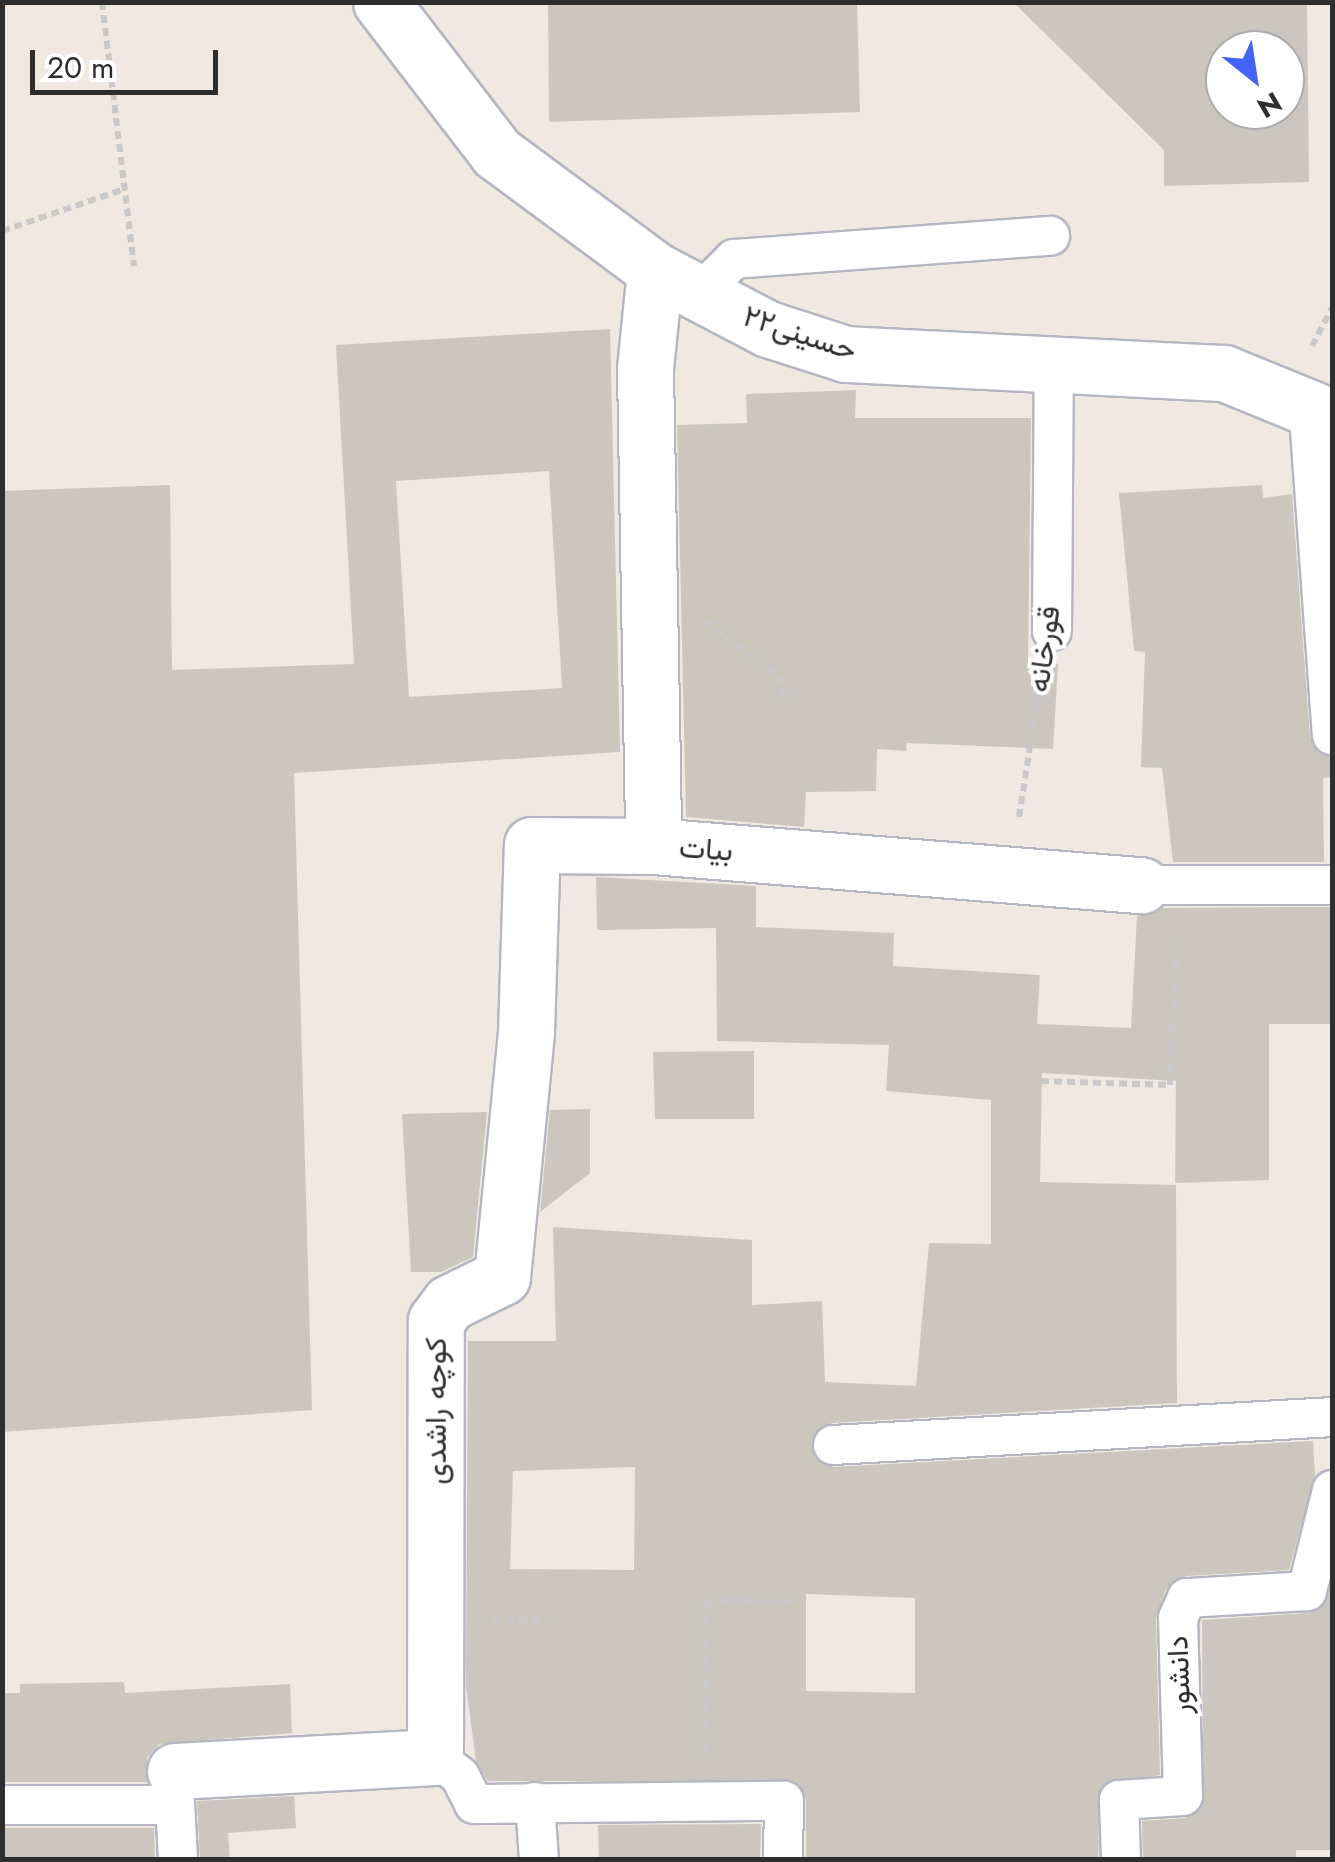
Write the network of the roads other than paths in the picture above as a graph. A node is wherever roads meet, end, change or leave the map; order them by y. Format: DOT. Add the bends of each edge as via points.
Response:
graph roads {
  1 [pos="381,2"];
  2 [pos="1050,236"];
  3 [pos="677,282"];
  4 [pos="1054,365"];
  5 [pos="1320,410"];
  6 [pos="1052,631"];
  7 [pos="1332,735"];
  8 [pos="654,846"];
  9 [pos="1332,885"];
  10 [pos="1161,886"];
  11 [pos="1332,1417"];
  12 [pos="833,1445"];
  13 [pos="1332,1490"];
  14 [pos="435,1757"];
  15 [pos="174,1788"];
  16 [pos="535,1802"];
  17 [pos="2,1805"];
  18 [pos="178,1860"];
  19 [pos="540,1860"];
  20 [pos="783,1860"];
  21 [pos="1121,1860"];
  1 -- 3 [label="street, حسینی۲۲" via="497,153"];
  2 -- 3 [label="lane" via="734,259"];
  3 -- 4 [label="street, حسینی۲۲" via="846,354"];
  3 -- 8 [label="street, بیات" via="645,368"];
  4 -- 5 [label="street, حسینی۲۲" via="1224,372"];
  4 -- 6 [label="lane, قورخانه"];
  5 -- 7 [label="lane"];
  8 -- 10 [label="street, بیات"];
  8 -- 14 [label="street, کوچه راشدی" via="532,846 526,1032 502,1277 449,1303 436,1321"];
  9 -- 10 [label="lane, بیات"];
  11 -- 12 [label="lane"];
  13 -- 21 [label="lane, دانشور" via="1307,1592 1187,1598 1178,1618 1183,1796 1119,1800"];
  14 -- 15 [label="street"];
  14 -- 16 [label="lane" via="460,1776 474,1804"];
  15 -- 17 [label="lane"];
  15 -- 18 [label="lane"];
  16 -- 19 [label="lane"];
  16 -- 20 [label="lane" via="784,1801"];
}
